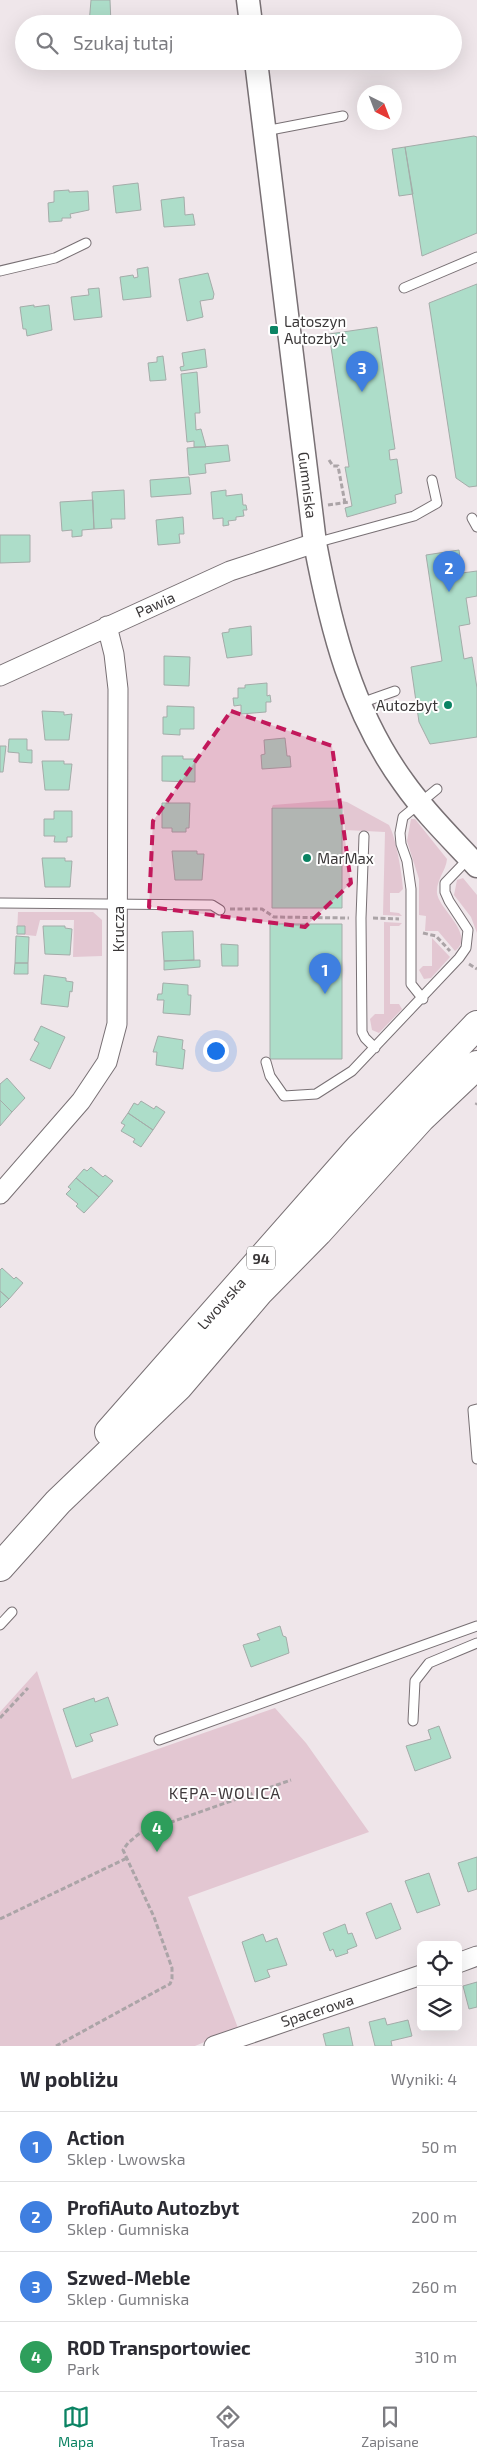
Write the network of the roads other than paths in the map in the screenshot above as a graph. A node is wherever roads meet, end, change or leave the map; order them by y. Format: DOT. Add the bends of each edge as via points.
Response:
graph roads {
  1 [pos="248,0"];
  2 [pos="250,15"];
  3 [pos="257,70"];
  4 [pos="343,116"];
  5 [pos="265,131"];
  6 [pos="86,243"];
  7 [pos="477,257"];
  8 [pos="0,271"];
  9 [pos="404,288"];
  10 [pos="432,480"];
  11 [pos="472,518"];
  12 [pos="477,527"];
  13 [pos="315,542"];
  14 [pos="107,626"];
  15 [pos="0,676"];
  16 [pos="395,691"];
  17 [pos="358,704"];
  18 [pos="437,789"];
  19 [pos="419,802"];
  20 [pos="364,836"];
  21 [pos="475,858"];
  22 [pos="0,903"];
  23 [pos="118,906"];
  24 [pos="220,910"];
  25 [pos="423,999"];
  26 [pos="477,1025"];
  27 [pos="375,1048"];
  28 [pos="266,1062"];
  29 [pos="477,1064"];
  30 [pos="0,1194"];
  31 [pos="477,1409"];
  32 [pos="477,1459"];
  33 [pos="58,1502"];
  34 [pos="0,1566"];
  35 [pos="12,1612"];
  36 [pos="0,1625"];
  37 [pos="477,1626"];
  38 [pos="477,1643"];
  39 [pos="413,1721"];
  40 [pos="159,1740"];
  41 [pos="477,1956"];
  42 [pos="462,1962"];
  43 [pos="417,1976"];
  44 [pos="214,2046"];
  1 -- 2 [label="street"];
  3 -- 5 [label="street, Gumniska"];
  4 -- 5 [label="lane"];
  5 -- 13 [label="street, Gumniska"];
  6 -- 8 [label="lane" via="55,258"];
  7 -- 9 [label="lane"];
  10 -- 13 [label="lane" via="438,503 414,516"];
  11 -- 12 [label="lane"];
  13 -- 14 [label="street, Pawia" via="230,570"];
  13 -- 17 [label="street, Gumniska" via="326,600"];
  14 -- 15 [label="street, Pawia"];
  14 -- 23 [label="street, Krucza" via="118,689"];
  16 -- 17 [label="lane"];
  17 -- 19 [label="street, Gumniska" via="386,758"];
  18 -- 19 [label="lane"];
  19 -- 21 [label="street, Gumniska"];
  19 -- 25 [label="lane" via="403,816 400,833 411,880 411,984"];
  20 -- 27 [label="lane" via="362,1032"];
  21 -- 25 [label="lane" via="445,883 445,892 468,930 466,948"];
  22 -- 23 [label="lane"];
  23 -- 24 [label="lane" via="212,905"];
  23 -- 30 [label="street, Krucza" via="117,1024 107,1062 81,1101"];
  25 -- 27 [label="lane"];
  26 -- 33 [label="main road, Lwowska / 94" via="359,1148 185,1344 104,1439"];
  27 -- 28 [label="lane" via="352,1071 316,1094 284,1096 270,1076"];
  29 -- 33 [label="main road, Lwowska / 94" via="421,1118 259,1292 178,1387"];
  31 -- 32 [label="lane" via="473,1410"];
  33 -- 34 [label="main road, Lwowska / 94"];
  35 -- 36 [label="lane"];
  37 -- 40 [label="lane"];
  38 -- 39 [label="lane" via="429,1663 415,1681"];
  41 -- 42 [label="street"];
  43 -- 44 [label="street, Spacerowa"];
}
